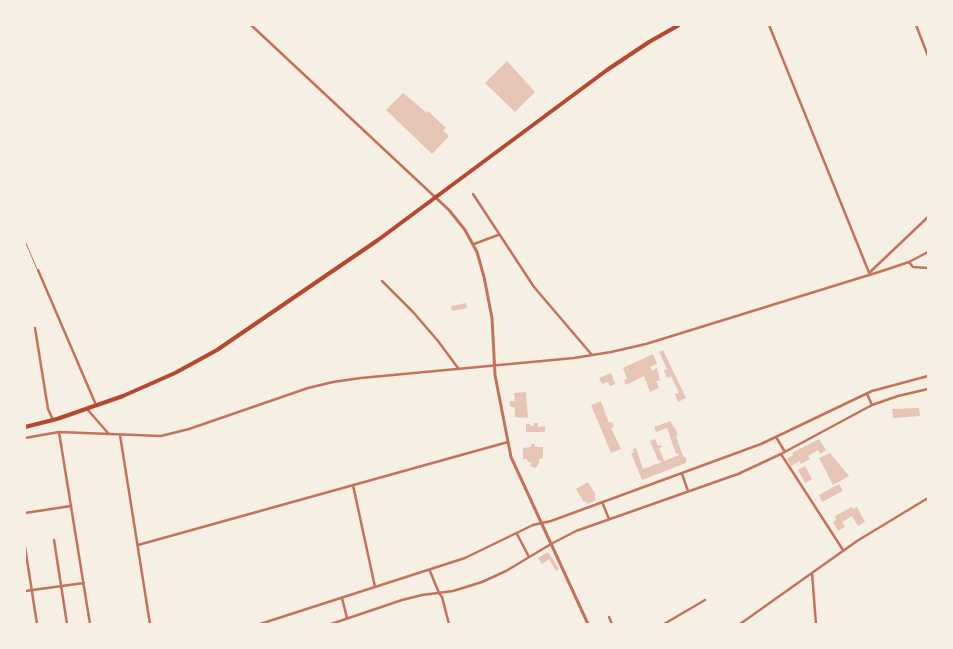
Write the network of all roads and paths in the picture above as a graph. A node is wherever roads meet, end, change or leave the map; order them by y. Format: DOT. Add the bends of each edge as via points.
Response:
graph roads {
  1 [pos="250,25"];
  2 [pos="679,25"];
  3 [pos="769,25"];
  4 [pos="916,25"];
  5 [pos="928,56"];
  6 [pos="473,194"];
  7 [pos="435,197"];
  8 [pos="928,217"];
  9 [pos="499,235"];
  10 [pos="25,241"];
  11 [pos="474,244"];
  12 [pos="928,252"];
  13 [pos="909,262"];
  14 [pos="928,268"];
  15 [pos="38,270"];
  16 [pos="870,274"];
  17 [pos="382,282"];
  18 [pos="35,328"];
  19 [pos="592,355"];
  20 [pos="494,366"];
  21 [pos="458,368"];
  22 [pos="928,376"];
  23 [pos="928,389"];
  24 [pos="866,394"];
  25 [pos="872,405"];
  26 [pos="96,406"];
  27 [pos="87,409"];
  28 [pos="53,420"];
  29 [pos="25,427"];
  30 [pos="59,432"];
  31 [pos="109,434"];
  32 [pos="120,435"];
  33 [pos="776,437"];
  34 [pos="25,438"];
  35 [pos="508,442"];
  36 [pos="785,452"];
  37 [pos="781,454"];
  38 [pos="682,474"];
  39 [pos="353,485"];
  40 [pos="688,491"];
  41 [pos="928,498"];
  42 [pos="602,502"];
  43 [pos="71,506"];
  44 [pos="25,513"];
  45 [pos="609,519"];
  46 [pos="541,523"];
  47 [pos="517,534"];
  48 [pos="54,540"];
  49 [pos="551,544"];
  50 [pos="138,545"];
  51 [pos="25,547"];
  52 [pos="843,550"];
  53 [pos="529,557"];
  54 [pos="430,571"];
  55 [pos="812,573"];
  56 [pos="84,582"];
  57 [pos="62,586"];
  58 [pos="375,587"];
  59 [pos="32,590"];
  60 [pos="25,591"];
  61 [pos="439,593"];
  62 [pos="342,598"];
  63 [pos="705,600"];
  64 [pos="609,617"];
  65 [pos="347,618"];
  66 [pos="37,624"];
  67 [pos="67,624"];
  68 [pos="90,624"];
  69 [pos="150,624"];
  70 [pos="260,624"];
  71 [pos="331,624"];
  72 [pos="450,624"];
  73 [pos="588,624"];
  74 [pos="612,624"];
  75 [pos="664,624"];
  76 [pos="740,624"];
  77 [pos="816,624"];
  1 -- 7 [label="street"];
  2 -- 7 [label="main road" via="607,70"];
  3 -- 16 [label="street"];
  4 -- 5 [label="street"];
  6 -- 9 [label="street"];
  7 -- 11 [label="street" via="451,212"];
  7 -- 26 [label="main road" via="218,350 150,385"];
  8 -- 16 [label="street"];
  9 -- 11 [label="street"];
  9 -- 19 [label="street" via="535,289"];
  10 -- 15 [label="lane"];
  11 -- 20 [label="street" via="492,318"];
  12 -- 13 [label="street"];
  13 -- 14 [label="street" via="913,267"];
  13 -- 16 [label="street"];
  15 -- 26 [label="street"];
  16 -- 19 [label="street" via="646,344"];
  17 -- 21 [label="street" via="425,326"];
  18 -- 28 [label="street" via="48,409"];
  19 -- 20 [label="street"];
  20 -- 21 [label="street"];
  20 -- 35 [label="street"];
  21 -- 32 [label="street" via="326,383 172,434 160,437"];
  22 -- 24 [label="street"];
  23 -- 25 [label="street"];
  24 -- 25 [label="street"];
  24 -- 33 [label="street"];
  25 -- 36 [label="street"];
  26 -- 27 [label="main road"];
  27 -- 28 [label="main road"];
  27 -- 31 [label="street"];
  28 -- 29 [label="main road"];
  30 -- 31 [label="street"];
  30 -- 34 [label="street"];
  30 -- 43 [label="street"];
  31 -- 32 [label="street"];
  32 -- 50 [label="street"];
  33 -- 36 [label="street"];
  33 -- 38 [label="street"];
  35 -- 39 [label="street"];
  35 -- 46 [label="street" via="513,461"];
  36 -- 37 [label="street"];
  37 -- 40 [label="street" via="738,474"];
  37 -- 52 [label="street"];
  38 -- 40 [label="street"];
  38 -- 42 [label="street"];
  39 -- 50 [label="street"];
  39 -- 58 [label="street"];
  40 -- 45 [label="street"];
  41 -- 52 [label="street"];
  42 -- 45 [label="street"];
  42 -- 46 [label="street"];
  43 -- 44 [label="street"];
  43 -- 56 [label="street"];
  45 -- 49 [label="street"];
  46 -- 47 [label="street"];
  46 -- 49 [label="street"];
  47 -- 53 [label="street"];
  47 -- 54 [label="street"];
  48 -- 57 [label="street"];
  49 -- 53 [label="street"];
  49 -- 73 [label="street"];
  50 -- 69 [label="street"];
  51 -- 59 [label="street"];
  52 -- 55 [label="street"];
  53 -- 61 [label="street" via="482,582"];
  54 -- 58 [label="street"];
  54 -- 61 [label="street"];
  55 -- 76 [label="street"];
  55 -- 77 [label="street"];
  56 -- 57 [label="street"];
  56 -- 68 [label="street"];
  57 -- 59 [label="street"];
  57 -- 67 [label="street"];
  58 -- 62 [label="street"];
  59 -- 60 [label="street"];
  59 -- 66 [label="street"];
  61 -- 65 [label="street" via="402,600"];
  61 -- 72 [label="street"];
  62 -- 65 [label="street"];
  62 -- 70 [label="street"];
  63 -- 75 [label="street"];
  64 -- 74 [label="street"];
  65 -- 71 [label="street"];
}
